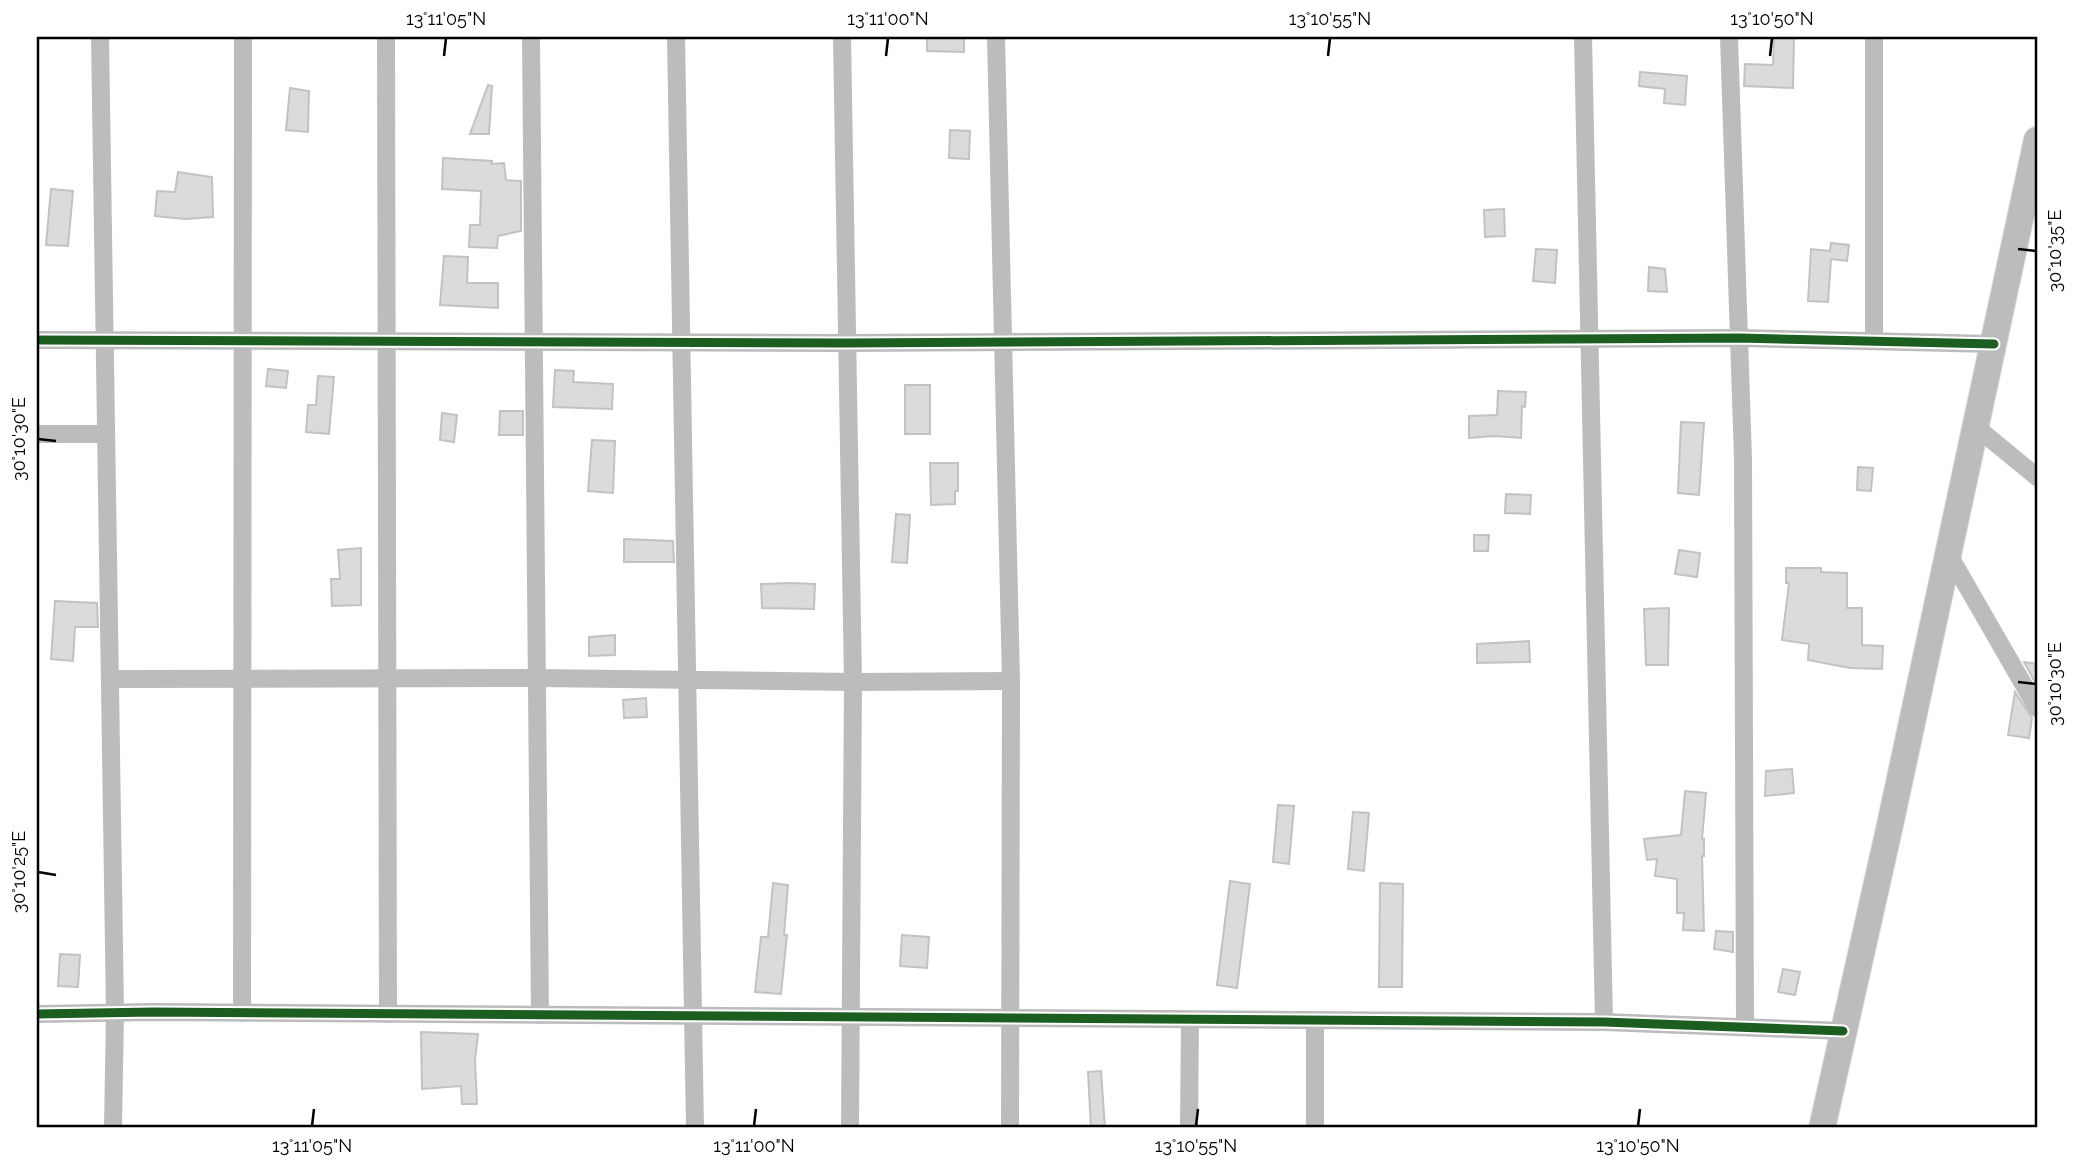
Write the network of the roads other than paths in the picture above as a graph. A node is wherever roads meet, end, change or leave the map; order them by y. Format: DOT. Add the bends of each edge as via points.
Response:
graph roads {
  1 [pos="100,37"];
  2 [pos="243,37"];
  3 [pos="386,37"];
  4 [pos="531,37"];
  5 [pos="676,37"];
  6 [pos="842,37"];
  7 [pos="996,37"];
  8 [pos="1583,37"];
  9 [pos="1729,37"];
  10 [pos="1874,37"];
  11 [pos="2037,140"];
  12 [pos="1590,338"];
  13 [pos="1739,338"];
  14 [pos="37,340"];
  15 [pos="105,340"];
  16 [pos="534,341"];
  17 [pos="1874,341"];
  18 [pos="243,342"];
  19 [pos="682,342"];
  20 [pos="386,343"];
  21 [pos="847,343"];
  22 [pos="1003,343"];
  23 [pos="1994,344"];
  24 [pos="1976,427"];
  25 [pos="37,434"];
  26 [pos="106,434"];
  27 [pos="2037,477"];
  28 [pos="1949,555"];
  29 [pos="537,678"];
  30 [pos="110,679"];
  31 [pos="242,679"];
  32 [pos="387,680"];
  33 [pos="688,680"];
  34 [pos="1011,681"];
  35 [pos="853,682"];
  36 [pos="2037,709"];
  37 [pos="115,1012"];
  38 [pos="242,1013"];
  39 [pos="37,1014"];
  40 [pos="388,1014"];
  41 [pos="540,1015"];
  42 [pos="694,1017"];
  43 [pos="850,1018"];
  44 [pos="1012,1019"];
  45 [pos="1190,1020"];
  46 [pos="1315,1020"];
  47 [pos="1604,1022"];
  48 [pos="1745,1026"];
  49 [pos="1843,1031"];
  50 [pos="113,1128"];
  51 [pos="695,1128"];
  52 [pos="850,1128"];
  53 [pos="1010,1128"];
  54 [pos="1189,1128"];
  55 [pos="1315,1128"];
  56 [pos="1822,1128"];
  1 -- 15 [label="street"];
  2 -- 18 [label="street"];
  3 -- 20 [label="street"];
  4 -- 16 [label="street"];
  5 -- 19 [label="street"];
  6 -- 21 [label="street"];
  7 -- 22 [label="street"];
  8 -- 12 [label="street"];
  9 -- 13 [label="street"];
  10 -- 17 [label="street"];
  11 -- 23 [label="main road"];
  12 -- 13 [label="street"];
  12 -- 22 [label="street"];
  12 -- 47 [label="street"];
  13 -- 17 [label="street"];
  13 -- 48 [label="street"];
  14 -- 15 [label="street"];
  15 -- 18 [label="street"];
  15 -- 26 [label="street"];
  16 -- 19 [label="street"];
  16 -- 20 [label="street"];
  16 -- 29 [label="street"];
  17 -- 23 [label="street"];
  18 -- 20 [label="street"];
  18 -- 31 [label="street"];
  19 -- 21 [label="street"];
  19 -- 33 [label="street"];
  20 -- 32 [label="street"];
  21 -- 22 [label="street"];
  21 -- 35 [label="street"];
  22 -- 34 [label="street"];
  23 -- 24 [label="main road"];
  24 -- 27 [label="street"];
  24 -- 28 [label="main road"];
  25 -- 26 [label="street"];
  26 -- 30 [label="street"];
  28 -- 36 [label="street"];
  28 -- 49 [label="main road"];
  29 -- 32 [label="street"];
  29 -- 33 [label="street"];
  29 -- 41 [label="street"];
  30 -- 31 [label="street"];
  30 -- 37 [label="street"];
  31 -- 32 [label="street"];
  31 -- 38 [label="street"];
  32 -- 40 [label="street"];
  33 -- 35 [label="street"];
  33 -- 42 [label="street"];
  34 -- 35 [label="street"];
  34 -- 44 [label="street"];
  35 -- 43 [label="street"];
  37 -- 38 [label="street"];
  37 -- 39 [label="street"];
  37 -- 50 [label="street"];
  38 -- 40 [label="street"];
  40 -- 41 [label="street"];
  41 -- 42 [label="street"];
  42 -- 43 [label="street"];
  42 -- 51 [label="street"];
  43 -- 44 [label="street"];
  43 -- 52 [label="street"];
  44 -- 45 [label="street"];
  44 -- 53 [label="street"];
  45 -- 46 [label="street"];
  45 -- 54 [label="street"];
  46 -- 47 [label="street"];
  46 -- 55 [label="street"];
  47 -- 48 [label="street"];
  48 -- 49 [label="street"];
  49 -- 56 [label="main road"];
}
